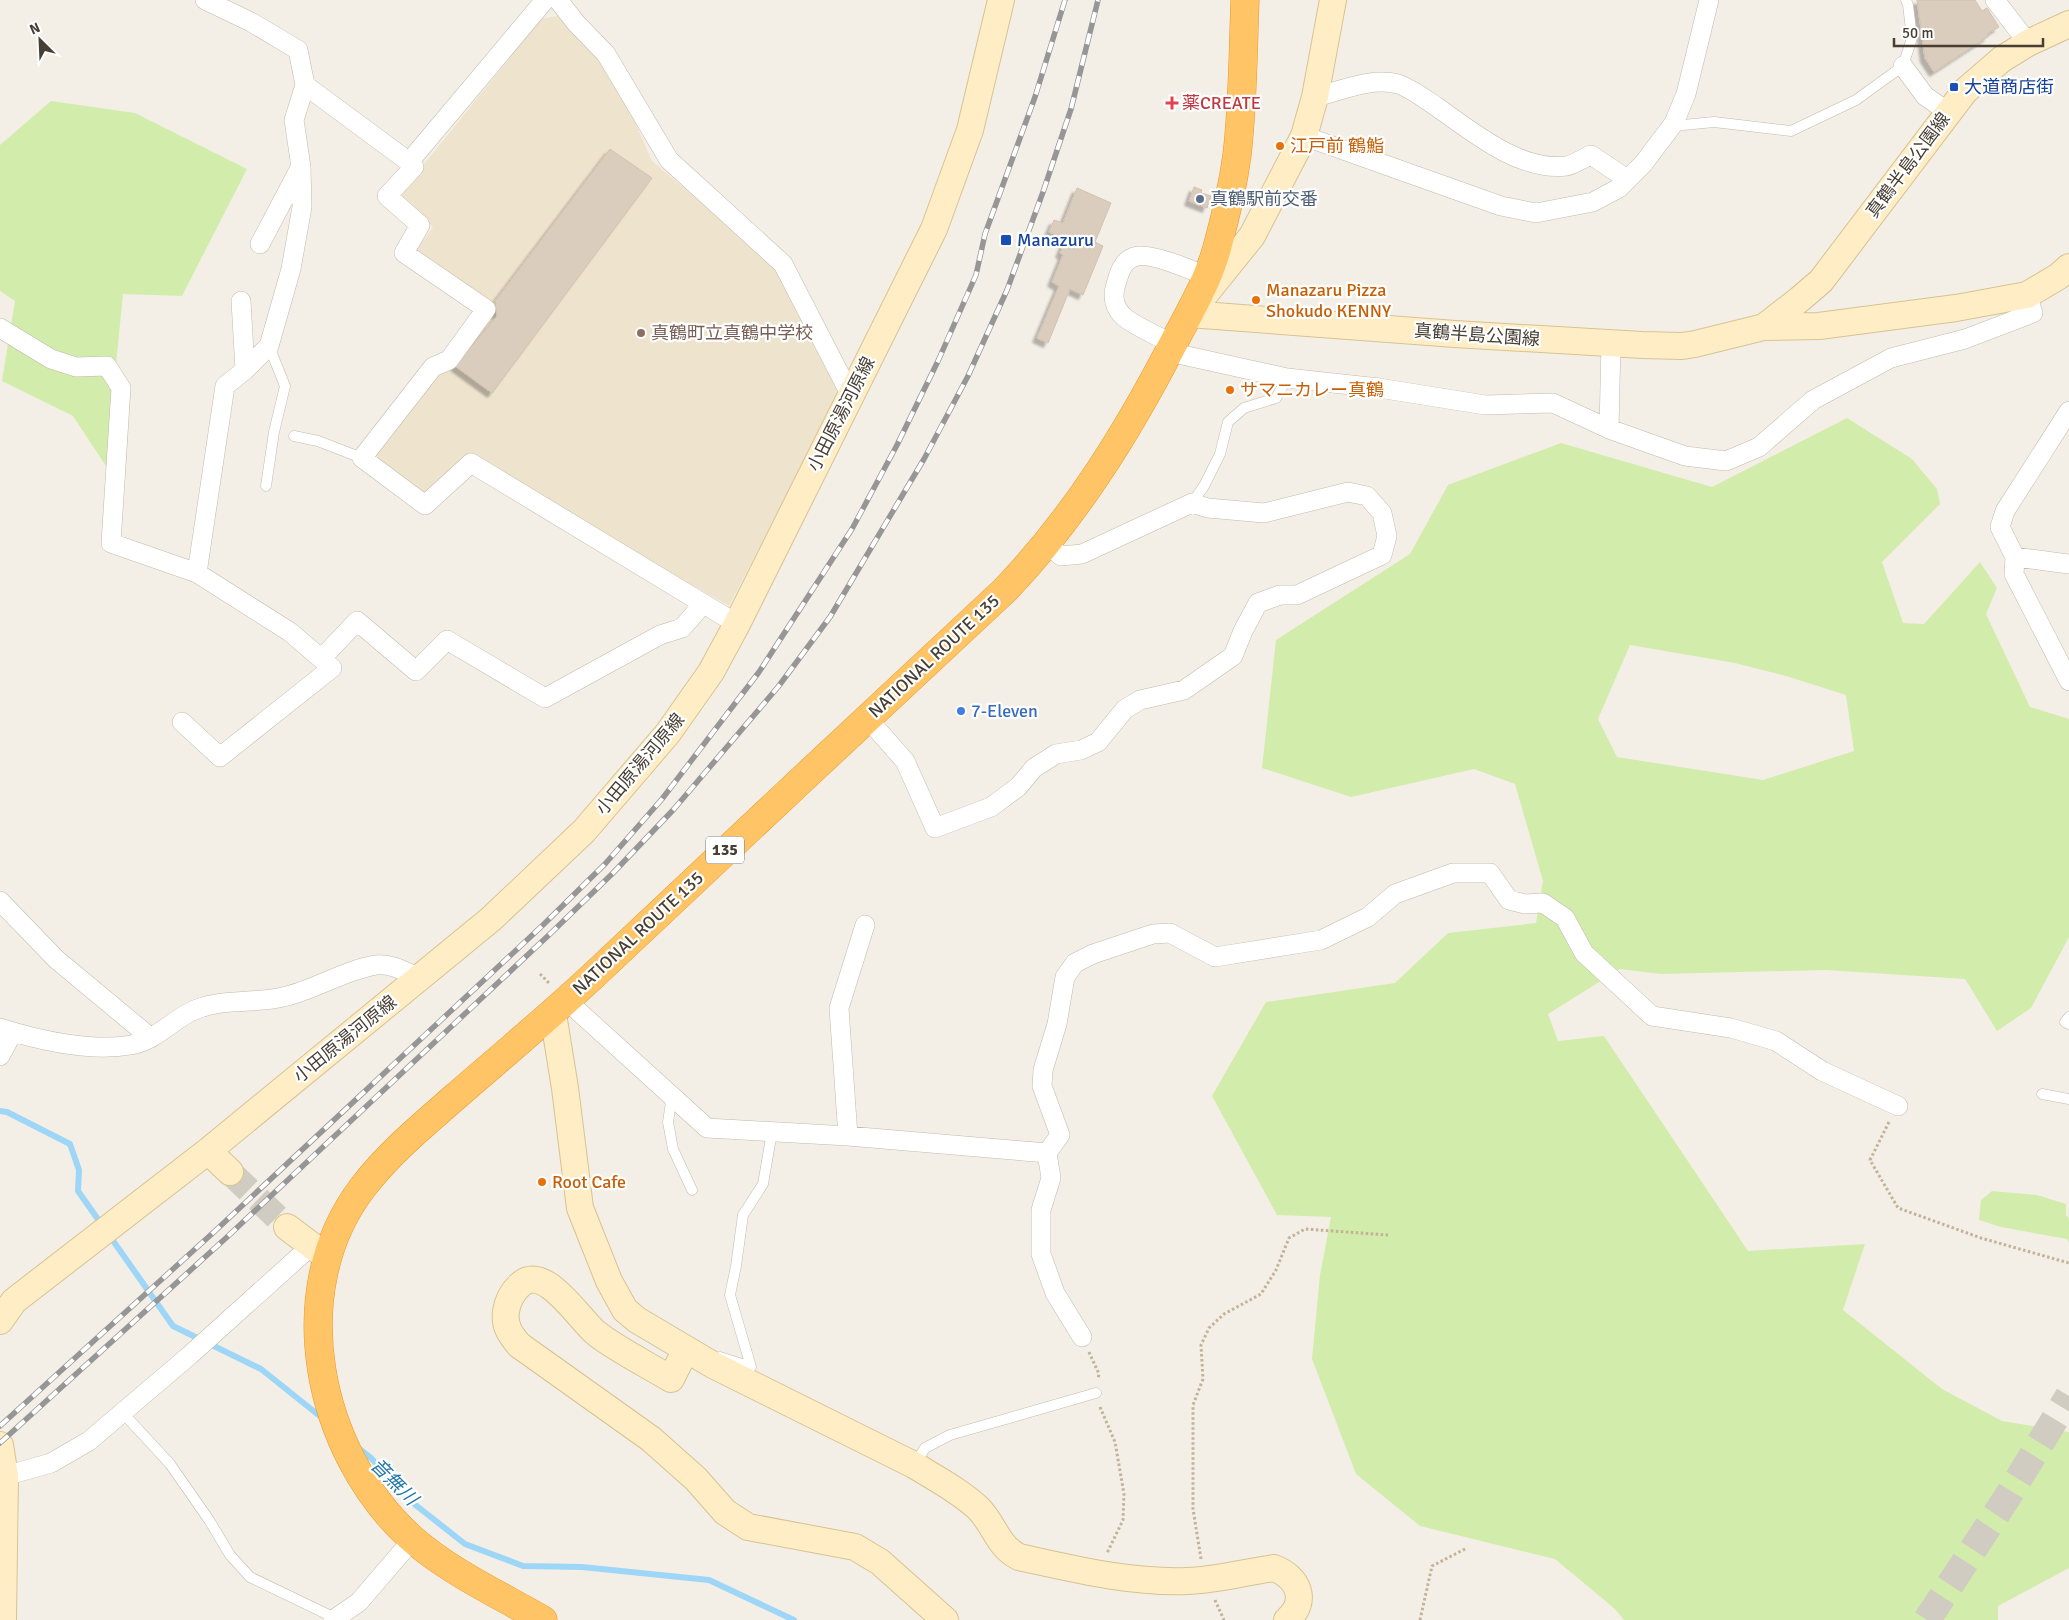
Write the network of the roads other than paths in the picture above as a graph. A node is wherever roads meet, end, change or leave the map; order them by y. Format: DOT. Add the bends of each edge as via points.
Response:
graph roads {
  1 [pos="205,0"];
  2 [pos="545,0"];
  3 [pos="558,0"];
  4 [pos="1001,0"];
  5 [pos="1244,0"];
  6 [pos="1333,0"];
  7 [pos="1709,0"];
  8 [pos="1906,0"];
  9 [pos="1995,0"];
  10 [pos="2069,24"];
  11 [pos="2028,43"];
  12 [pos="1903,66"];
  13 [pos="305,85"];
  14 [pos="1316,97"];
  15 [pos="1948,112"];
  16 [pos="1674,123"];
  17 [pos="1304,136"];
  18 [pos="409,162"];
  19 [pos="301,167"];
  20 [pos="1627,180"];
  21 [pos="260,244"];
  22 [pos="2069,267"];
  23 [pos="1208,276"];
  24 [pos="2027,295"];
  25 [pos="241,302"];
  26 [pos="1189,314"];
  27 [pos="1764,327"];
  28 [pos="0,328"];
  29 [pos="1611,343"];
  30 [pos="269,346"];
  31 [pos="1171,348"];
  32 [pos="245,370"];
  33 [pos="1287,378"];
  34 [pos="851,396"];
  35 [pos="2069,411"];
  36 [pos="1608,429"];
  37 [pos="294,436"];
  38 [pos="362,458"];
  39 [pos="266,486"];
  40 [pos="1192,502"];
  41 [pos="1047,544"];
  42 [pos="2014,557"];
  43 [pos="2069,564"];
  44 [pos="197,573"];
  45 [pos="703,604"];
  46 [pos="737,624"];
  47 [pos="322,658"];
  48 [pos="2069,681"];
  49 [pos="867,718"];
  50 [pos="182,722"];
  51 [pos="0,901"];
  52 [pos="865,925"];
  53 [pos="419,978"];
  54 [pos="560,1007"];
  55 [pos="2069,1017"];
  56 [pos="2069,1024"];
  57 [pos="6,1030"];
  58 [pos="151,1038"];
  59 [pos="0,1056"];
  60 [pos="2042,1094"];
  61 [pos="672,1095"];
  62 [pos="2069,1099"];
  63 [pos="1898,1106"];
  64 [pos="772,1132"];
  65 [pos="848,1136"];
  66 [pos="208,1152"];
  67 [pos="1047,1153"];
  68 [pos="230,1172"];
  69 [pos="692,1190"];
  70 [pos="287,1227"];
  71 [pos="319,1251"];
  72 [pos="0,1321"];
  73 [pos="1082,1337"];
  74 [pos="686,1349"];
  75 [pos="712,1365"];
  76 [pos="1096,1393"];
  77 [pos="123,1413"];
  78 [pos="0,1445"];
  79 [pos="914,1465"];
  80 [pos="5,1476"];
  81 [pos="413,1540"];
  82 [pos="334,1619"];
  83 [pos="4,1620"];
  84 [pos="542,1620"];
  85 [pos="945,1620"];
  86 [pos="1287,1620"];
  1 -- 13 [label="street" via="298,50"];
  2 -- 18 [label="street"];
  3 -- 34 [label="street" via="606,54 669,160 783,264"];
  4 -- 34 [label="main road, 小田原湯河原線" via="970,130 934,229"];
  5 -- 23 [label="highway, NATIONAL ROUTE 135 / 135" via="1237,156"];
  6 -- 14 [label="main road"];
  7 -- 16 [label="street" via="1686,94"];
  8 -- 12 [label="lane" via="1912,38"];
  9 -- 11 [label="street"];
  10 -- 11 [label="main road, 真鶴半島公園線"];
  11 -- 15 [label="main road, 真鶴半島公園線" via="1984,73"];
  12 -- 15 [label="street" via="1925,96"];
  12 -- 16 [label="lane" via="1856,100 1791,130 1714,122"];
  13 -- 18 [label="street"];
  13 -- 19 [label="street" via="294,120"];
  14 -- 17 [label="main road"];
  14 -- 20 [label="street" via="1375,82 1398,84 1509,154 1543,166 1568,166 1591,155"];
  15 -- 27 [label="main road, 真鶴半島公園線" via="1821,281"];
  16 -- 20 [label="street"];
  17 -- 20 [label="street" via="1501,206 1536,213 1593,202"];
  17 -- 26 [label="main road" via="1252,236"];
  18 -- 38 [label="street" via="414,167 387,196 420,225 404,253 486,309 449,360 433,367"];
  19 -- 21 [label="street"];
  19 -- 30 [label="street" via="302,208 292,269"];
  22 -- 24 [label="main road, 真鶴半島公園線"];
  23 -- 26 [label="highway, NATIONAL ROUTE 135 / 135"];
  23 -- 31 [label="street" via="1146,256 1134,256 1122,266 1114,289 1114,305 1124,318"];
  24 -- 27 [label="main road, 真鶴半島公園線" via="1819,326"];
  24 -- 36 [label="street" via="2032,313 1965,339 1891,358 1813,400 1760,447 1726,461 1685,456"];
  25 -- 32 [label="street"];
  26 -- 29 [label="main road, 真鶴半島公園線"];
  26 -- 31 [label="highway, NATIONAL ROUTE 135 / 135"];
  27 -- 29 [label="main road, 真鶴半島公園線" via="1682,346"];
  28 -- 44 [label="street" via="51,359 76,367 107,366 121,388 111,543"];
  29 -- 36 [label="street"];
  30 -- 32 [label="street"];
  30 -- 39 [label="lane" via="285,386"];
  31 -- 33 [label="street"];
  31 -- 41 [label="highway, NATIONAL ROUTE 135 / 135" via="1132,420"];
  32 -- 44 [label="street" via="225,386"];
  33 -- 36 [label="street" via="1486,405 1553,403"];
  33 -- 40 [label="lane" via="1276,398 1244,408 1228,422 1220,454"];
  34 -- 46 [label="main road, 小田原湯河原線"];
  35 -- 42 [label="street" via="2005,511 2000,527"];
  37 -- 38 [label="lane" via="318,441"];
  38 -- 45 [label="street" via="425,505 471,463"];
  40 -- 41 [label="street" via="1082,554 1061,556"];
  40 -- 49 [label="street" via="1208,508 1264,513 1348,492 1367,496 1382,513 1387,536 1382,555 1297,595 1280,594 1258,603 1234,656 1184,690 1140,700 1125,708 1098,742 1081,750 1056,754 1034,768 1018,787 991,807 935,828 905,761"];
  41 -- 49 [label="highway, NATIONAL ROUTE 135 / 135" via="1006,590"];
  42 -- 43 [label="street"];
  42 -- 48 [label="street" via="2014,574"];
  44 -- 47 [label="street" via="290,632"];
  45 -- 46 [label="street"];
  45 -- 47 [label="street" via="682,628 660,636 545,698 447,640 416,671 356,621"];
  46 -- 53 [label="main road, 小田原湯河原線" via="711,672 668,734 584,831 491,919"];
  47 -- 50 [label="street" via="332,668 220,757"];
  49 -- 54 [label="highway, NATIONAL ROUTE 135 / 135"];
  51 -- 58 [label="street" via="56,959"];
  52 -- 65 [label="street" via="839,1008"];
  53 -- 58 [label="street" via="391,966 378,965 354,971 302,993 196,1009"];
  53 -- 66 [label="main road, 小田原湯河原線"];
  54 -- 61 [label="street"];
  54 -- 71 [label="highway, NATIONAL ROUTE 135 / 135" via="375,1171"];
  54 -- 74 [label="main road" via="565,1088 580,1208 596,1251 625,1310"];
  55 -- 56 [label="lane" via="2066,1022"];
  57 -- 58 [label="street" via="84,1047 111,1048"];
  57 -- 59 [label="street"];
  60 -- 62 [label="lane"];
  61 -- 64 [label="street" via="707,1128"];
  61 -- 69 [label="lane" via="668,1122 673,1149"];
  63 -- 67 [label="street" via="1822,1071 1776,1041 1731,1028 1652,1016 1584,953 1565,918 1543,903 1525,904 1509,900 1490,873 1453,873 1394,894 1368,917 1322,940 1215,957 1170,933 1153,934 1075,963 1065,977 1057,1024 1043,1070 1042,1086 1060,1135"];
  64 -- 65 [label="street"];
  64 -- 75 [label="lane" via="763,1184 743,1215 730,1295 751,1367 721,1356"];
  65 -- 67 [label="street"];
  66 -- 68 [label="main road"];
  66 -- 72 [label="main road, 小田原湯河原線" via="14,1301"];
  67 -- 73 [label="street" via="1051,1178 1041,1210 1041,1254 1055,1293"];
  70 -- 71 [label="main road"];
  71 -- 77 [label="street"];
  71 -- 81 [label="highway, NATIONAL ROUTE 135 / 135" via="322,1284 319,1326 330,1408 346,1451 365,1485"];
  74 -- 75 [label="main road"];
  74 -- 85 [label="main road" via="670,1379 596,1333 552,1286 537,1279 523,1281 513,1291 508,1303 508,1331 519,1345 651,1439 696,1479 725,1512 748,1527 855,1547 880,1562"];
  75 -- 79 [label="main road"];
  76 -- 79 [label="lane" via="950,1435 925,1448"];
  77 -- 80 [label="street" via="89,1441 51,1463"];
  77 -- 82 [label="lane" via="170,1464 230,1556 250,1577"];
  78 -- 80 [label="main road"];
  79 -- 86 [label="main road" via="976,1506 1008,1552 1019,1557 1096,1573 1187,1581 1274,1568 1295,1582 1299,1594 1298,1605"];
  80 -- 83 [label="main road"];
  81 -- 82 [label="street" via="358,1602"];
  81 -- 84 [label="highway, NATIONAL ROUTE 135 / 135" via="442,1561"];
}
